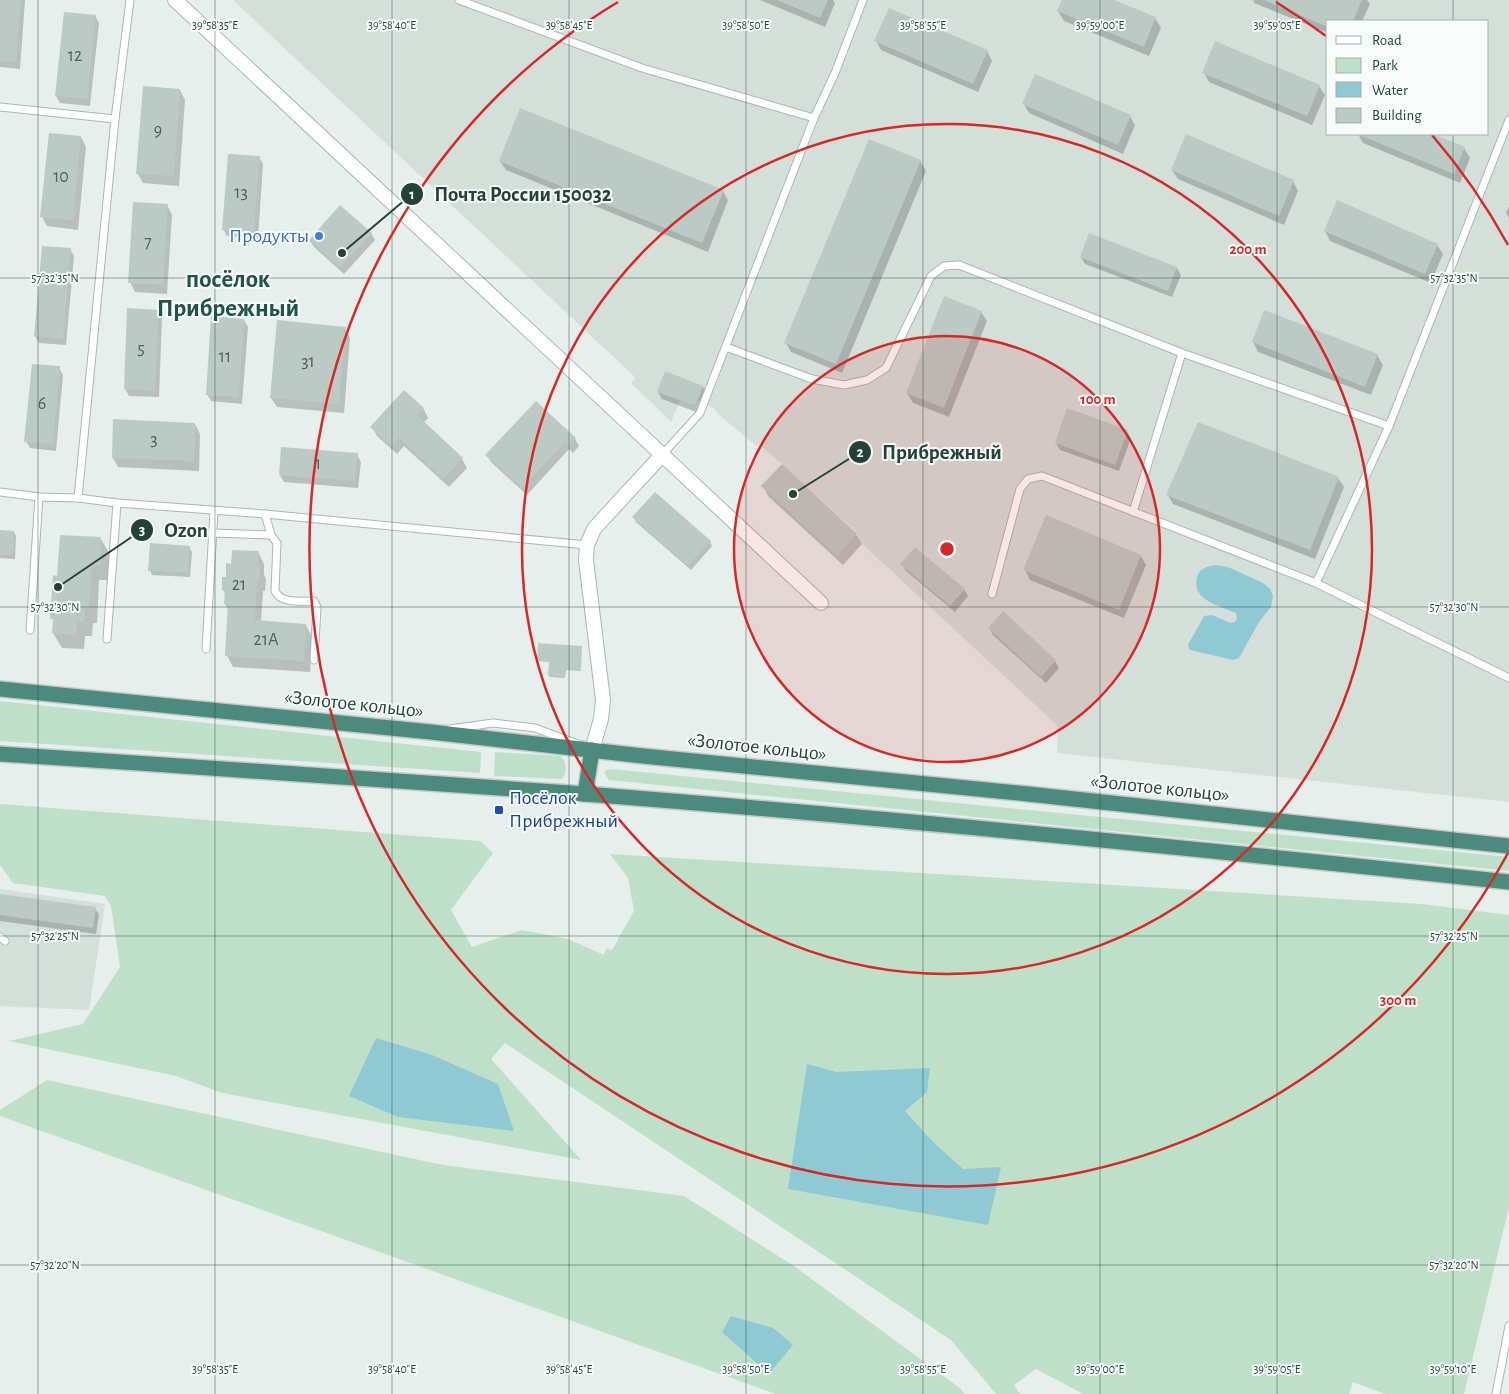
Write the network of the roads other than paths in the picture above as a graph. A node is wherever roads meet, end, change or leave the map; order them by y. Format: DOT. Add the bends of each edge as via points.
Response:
graph roads {
  1 [pos="130,0"];
  2 [pos="175,0"];
  3 [pos="460,0"];
  4 [pos="863,0"];
  5 [pos="0,107"];
  6 [pos="814,118"];
  7 [pos="115,119"];
  8 [pos="1509,120"];
  9 [pos="726,347"];
  10 [pos="1182,353"];
  11 [pos="1389,426"];
  12 [pos="662,455"];
  13 [pos="0,492"];
  14 [pos="39,497"];
  15 [pos="78,498"];
  16 [pos="117,503"];
  17 [pos="214,511"];
  18 [pos="1133,512"];
  19 [pos="265,514"];
  20 [pos="212,533"];
  21 [pos="271,535"];
  22 [pos="586,545"];
  23 [pos="1316,583"];
  24 [pos="992,594"];
  25 [pos="821,603"];
  26 [pos="30,630"];
  27 [pos="107,639"];
  28 [pos="206,649"];
  29 [pos="314,660"];
  30 [pos="1509,678"];
  31 [pos="0,689"];
  32 [pos="592,750"];
  33 [pos="0,754"];
  34 [pos="585,794"];
  35 [pos="1509,846"];
  36 [pos="1509,882"];
  37 [pos="1509,1326"];
  38 [pos="1496,1394"];
  1 -- 7 [label="lane"];
  2 -- 12 [label="street"];
  3 -- 6 [label="lane" via="642,68"];
  4 -- 6 [label="lane"];
  5 -- 7 [label="lane"];
  6 -- 9 [label="lane"];
  7 -- 15 [label="lane"];
  8 -- 11 [label="lane"];
  9 -- 10 [label="lane" via="812,380 844,385 867,380 886,368 931,276 944,266 959,265"];
  9 -- 12 [label="lane" via="700,413"];
  10 -- 11 [label="lane"];
  10 -- 18 [label="lane"];
  11 -- 23 [label="lane"];
  12 -- 22 [label="street" via="594,529"];
  12 -- 25 [label="street"];
  13 -- 14 [label="lane"];
  14 -- 15 [label="lane"];
  14 -- 26 [label="lane"];
  15 -- 16 [label="lane"];
  16 -- 17 [label="lane"];
  16 -- 27 [label="lane"];
  17 -- 19 [label="lane"];
  17 -- 20 [label="lane"];
  18 -- 23 [label="lane"];
  18 -- 24 [label="lane" via="1042,476 1028,479 1020,489"];
  19 -- 21 [label="lane"];
  19 -- 22 [label="lane"];
  20 -- 21 [label="lane"];
  20 -- 28 [label="lane"];
  21 -- 29 [label="lane" via="277,543 275,591 278,597 314,602 318,607"];
  22 -- 32 [label="street" via="603,700"];
  23 -- 30 [label="lane"];
  31 -- 32 [label="highway, «Золотое кольцо»"];
  32 -- 34 [label="highway"];
  32 -- 35 [label="highway, «Золотое кольцо»"];
  33 -- 34 [label="highway"];
  34 -- 36 [label="highway" via="1239,853"];
  37 -- 38 [label="lane"];
}
